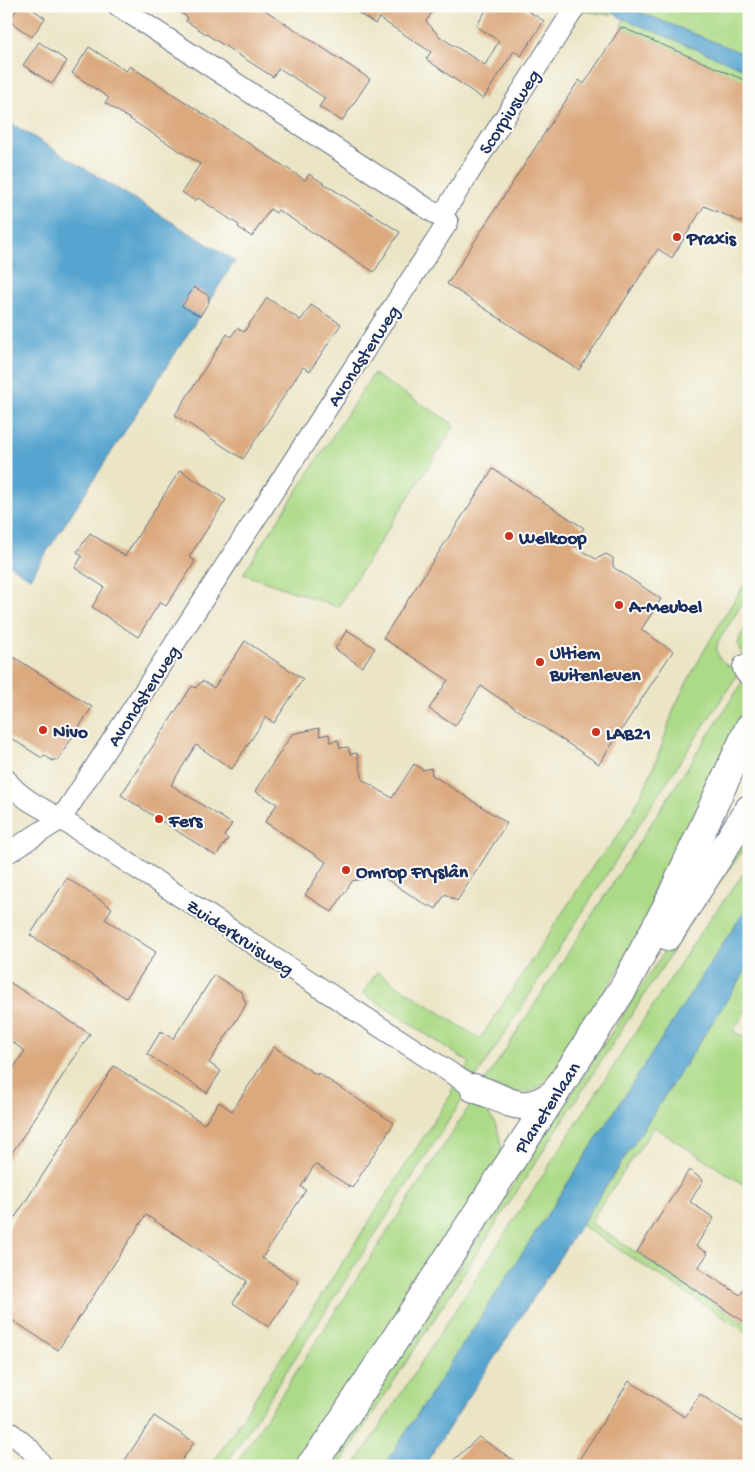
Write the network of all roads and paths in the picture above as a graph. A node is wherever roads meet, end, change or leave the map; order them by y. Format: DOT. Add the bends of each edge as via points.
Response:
graph roads {
  1 [pos="118,6"];
  2 [pos="576,6"];
  3 [pos="441,217"];
  4 [pos="747,733"];
  5 [pos="6,779"];
  6 [pos="749,792"];
  7 [pos="749,809"];
  8 [pos="61,819"];
  9 [pos="6,854"];
  10 [pos="474,1088"];
  11 [pos="555,1093"];
  12 [pos="514,1155"];
  13 [pos="6,1429"];
  14 [pos="44,1466"];
  15 [pos="310,1466"];
  16 [pos="324,1466"];
  1 -- 3 [label="street"];
  2 -- 3 [label="street, Scorpiusweg"];
  3 -- 8 [label="street, Avondsterweg" via="448,222"];
  4 -- 6 [label="main road" via="737,782"];
  4 -- 11 [label="main road, Planetenlaan" via="666,908 624,988"];
  5 -- 8 [label="street, Zuiderkruisweg" via="17,792"];
  7 -- 16 [label="main road, Planetenlaan"];
  8 -- 9 [label="street"];
  8 -- 10 [label="street, Zuiderkruisweg"];
  10 -- 11 [label="main road" via="517,1106 537,1104"];
  10 -- 12 [label="main road" via="503,1113 512,1126"];
  11 -- 12 [label="main road, Planetenlaan"];
  12 -- 15 [label="main road, Planetenlaan" via="329,1442"];
  13 -- 14 [label="street"];
}
